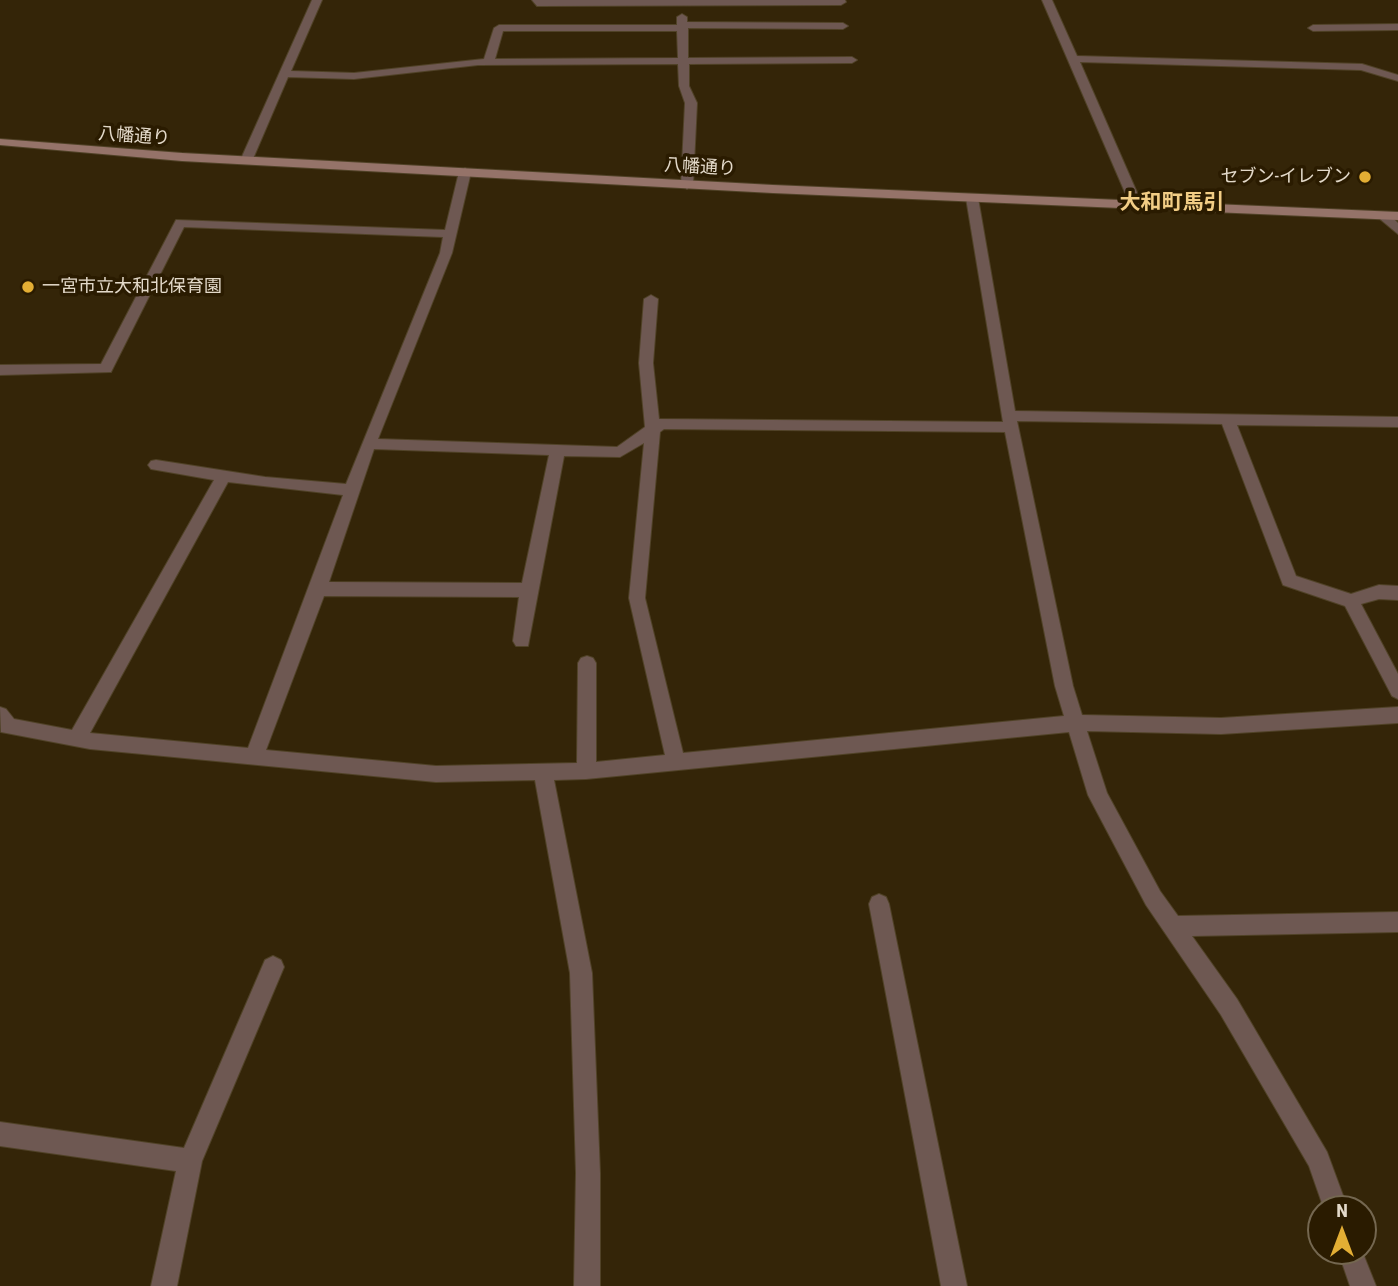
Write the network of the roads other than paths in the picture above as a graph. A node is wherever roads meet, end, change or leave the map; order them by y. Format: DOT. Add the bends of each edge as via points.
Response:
graph roads {
  1 [pos="317,0"];
  2 [pos="537,0"];
  3 [pos="1047,0"];
  4 [pos="682,1"];
  5 [pos="841,2"];
  6 [pos="844,26"];
  7 [pos="682,27"];
  8 [pos="1314,27"];
  9 [pos="1398,27"];
  10 [pos="1072,59"];
  11 [pos="683,60"];
  12 [pos="852,60"];
  13 [pos="489,61"];
  14 [pos="284,74"];
  15 [pos="1398,78"];
  16 [pos="0,142"];
  17 [pos="246,161"];
  18 [pos="465,172"];
  19 [pos="687,185"];
  20 [pos="972,198"];
  21 [pos="1136,204"];
  22 [pos="1391,216"];
  23 [pos="1398,230"];
  24 [pos="451,234"];
  25 [pos="651,299"];
  26 [pos="0,370"];
  27 [pos="1227,419"];
  28 [pos="1010,422"];
  29 [pos="1398,422"];
  30 [pos="653,429"];
  31 [pos="368,444"];
  32 [pos="558,450"];
  33 [pos="156,465"];
  34 [pos="224,476"];
  35 [pos="352,490"];
  36 [pos="318,589"];
  37 [pos="529,590"];
  38 [pos="1398,593"];
  39 [pos="1351,601"];
  40 [pos="522,641"];
  41 [pos="587,663"];
  42 [pos="1398,691"];
  43 [pos="1398,715"];
  44 [pos="1076,723"];
  45 [pos="3,725"];
  46 [pos="77,739"];
  47 [pos="254,756"];
  48 [pos="676,762"];
  49 [pos="586,771"];
  50 [pos="543,772"];
  51 [pos="879,904"];
  52 [pos="1398,922"];
  53 [pos="1172,926"];
  54 [pos="273,967"];
  55 [pos="0,1134"];
  56 [pos="191,1161"];
  57 [pos="1331,1195"];
  58 [pos="1355,1265"];
  59 [pos="164,1286"];
  60 [pos="587,1286"];
  61 [pos="954,1286"];
  62 [pos="1363,1286"];
  1 -- 14 [label="street"];
  2 -- 4 [label="street"];
  3 -- 10 [label="street"];
  4 -- 5 [label="street"];
  4 -- 7 [label="street"];
  6 -- 7 [label="street"];
  7 -- 11 [label="street"];
  7 -- 13 [label="street" via="499,28"];
  8 -- 9 [label="street"];
  10 -- 15 [label="street" via="1362,67"];
  10 -- 21 [label="street"];
  11 -- 12 [label="street"];
  11 -- 13 [label="street"];
  11 -- 19 [label="street" via="684,86 691,103"];
  13 -- 14 [label="street" via="354,76"];
  14 -- 17 [label="street"];
  16 -- 17 [label="street, 八幡通り"];
  17 -- 18 [label="street, 八幡通り"];
  18 -- 19 [label="street, 八幡通り"];
  18 -- 24 [label="street"];
  19 -- 20 [label="street, 八幡通り"];
  20 -- 21 [label="street, 八幡通り"];
  20 -- 28 [label="street"];
  21 -- 22 [label="street, 八幡通り"];
  22 -- 23 [label="street"];
  24 -- 26 [label="street" via="180,223 106,369"];
  24 -- 31 [label="street"];
  25 -- 30 [label="street" via="646,363"];
  27 -- 28 [label="street"];
  27 -- 29 [label="street"];
  27 -- 39 [label="street" via="1289,580"];
  28 -- 30 [label="street" via="829,427 662,424"];
  28 -- 44 [label="street" via="1064,686"];
  30 -- 32 [label="street" via="620,452"];
  30 -- 48 [label="street" via="637,598"];
  31 -- 32 [label="street"];
  31 -- 35 [label="street"];
  32 -- 37 [label="street"];
  33 -- 34 [label="street"];
  34 -- 35 [label="street"];
  34 -- 46 [label="street"];
  35 -- 36 [label="street"];
  36 -- 37 [label="street"];
  36 -- 47 [label="street"];
  37 -- 40 [label="street"];
  38 -- 39 [label="street" via="1379,592"];
  39 -- 42 [label="street"];
  41 -- 49 [label="street"];
  43 -- 44 [label="street" via="1221,726"];
  44 -- 48 [label="street"];
  44 -- 53 [label="street" via="1098,795"];
  45 -- 46 [label="street"];
  46 -- 47 [label="street"];
  47 -- 50 [label="street" via="436,774"];
  48 -- 49 [label="street"];
  49 -- 50 [label="street"];
  50 -- 60 [label="street" via="581,973 589,1172"];
  51 -- 61 [label="street"];
  52 -- 53 [label="street"];
  53 -- 57 [label="street" via="1229,1007 1319,1160"];
  54 -- 56 [label="street"];
  55 -- 56 [label="street"];
  56 -- 59 [label="street"];
  58 -- 62 [label="street"];
}
